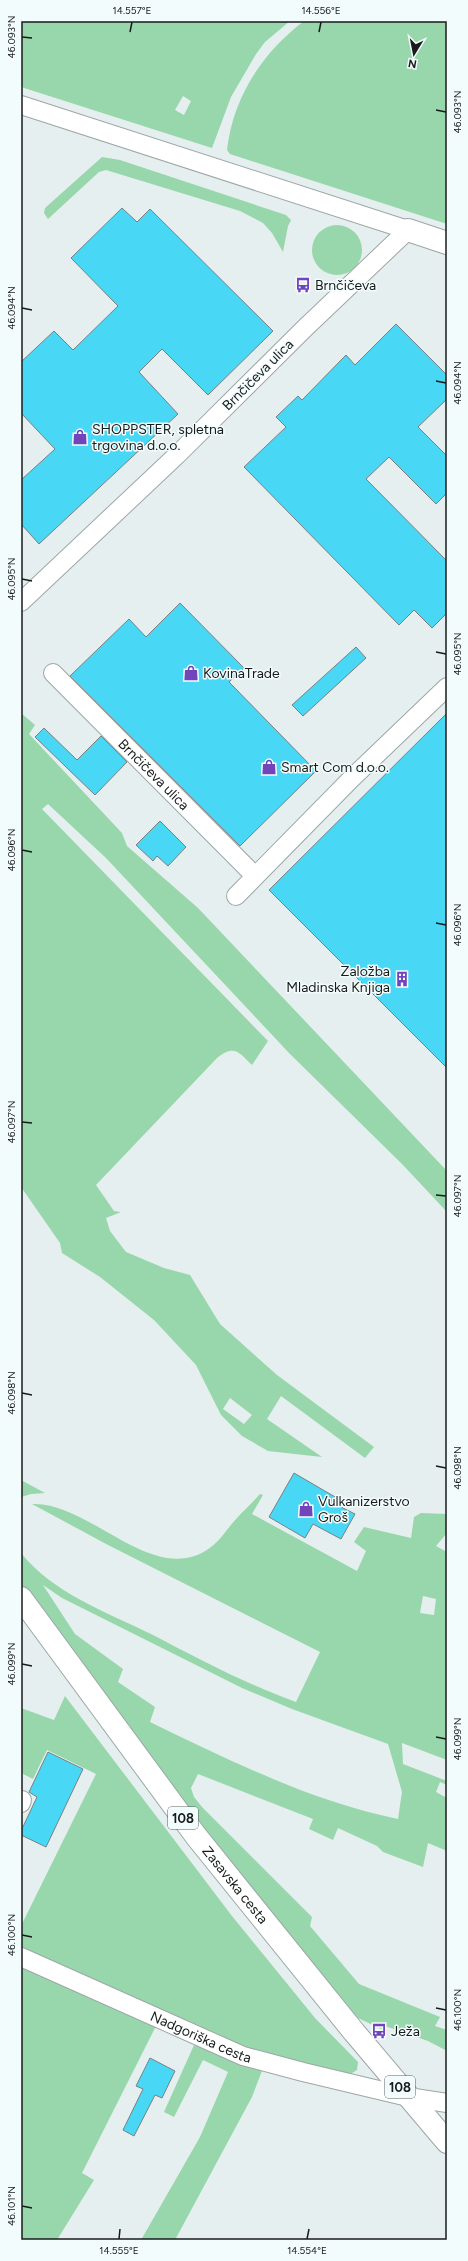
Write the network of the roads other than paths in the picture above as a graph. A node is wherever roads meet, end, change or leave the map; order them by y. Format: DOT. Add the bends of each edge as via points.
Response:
graph roads {
  1 [pos="21,106"];
  2 [pos="408,230"];
  3 [pos="447,243"];
  4 [pos="21,602"];
  5 [pos="53,673"];
  6 [pos="447,687"];
  7 [pos="255,876"];
  8 [pos="236,896"];
  9 [pos="21,1598"];
  10 [pos="21,1957"];
  11 [pos="398,2094"];
  12 [pos="447,2103"];
  13 [pos="447,2142"];
  1 -- 2 [label="street"];
  2 -- 3 [label="main road"];
  2 -- 4 [label="street, Brnčičeva ulica" via="177,455"];
  5 -- 7 [label="street, Brnčičeva ulica"];
  6 -- 7 [label="street"];
  7 -- 8 [label="street"];
  9 -- 11 [label="main road, Zasavska cesta / 108" via="196,1836"];
  10 -- 11 [label="street, Nadgoriška cesta" via="243,2056"];
  11 -- 12 [label="street"];
  11 -- 13 [label="main road, Zasavska cesta / 108"];
}
